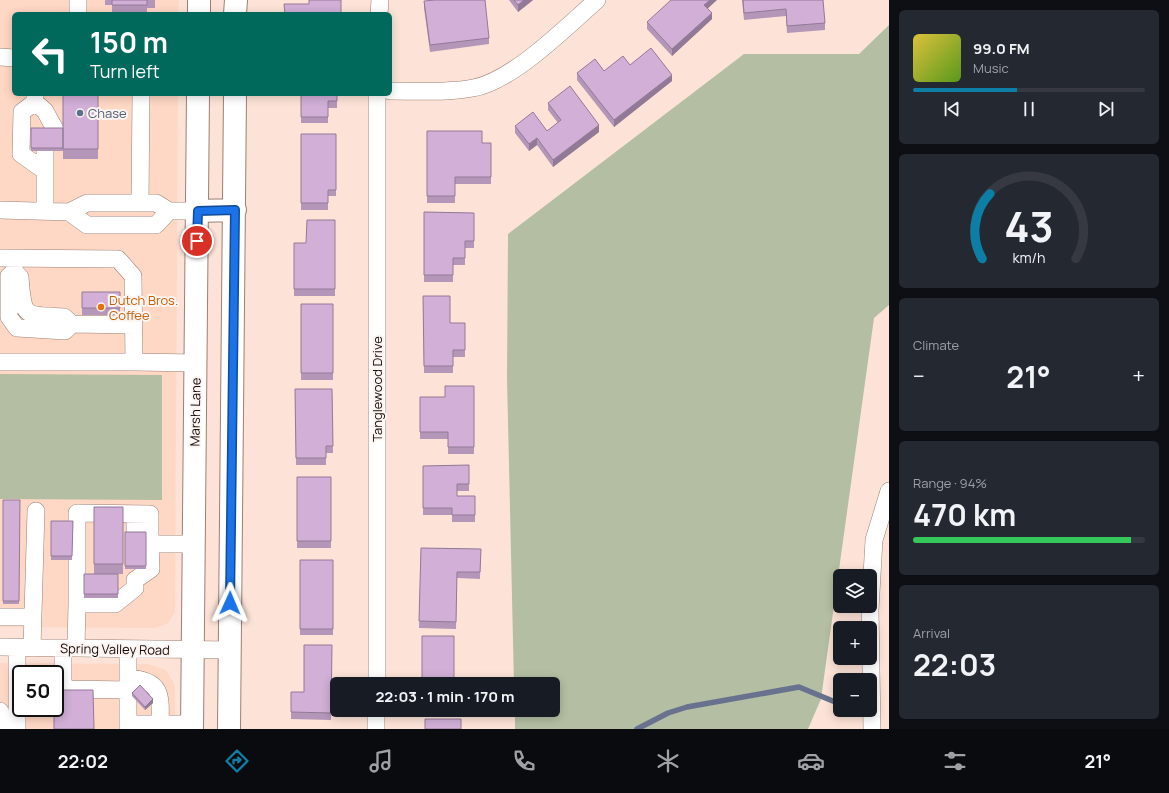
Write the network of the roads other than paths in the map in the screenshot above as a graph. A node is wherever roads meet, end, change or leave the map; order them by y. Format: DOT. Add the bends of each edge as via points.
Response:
graph roads {
  1 [pos="78,0"];
  2 [pos="199,0"];
  3 [pos="236,0"];
  4 [pos="380,0"];
  5 [pos="597,0"];
  6 [pos="78,12"];
  7 [pos="199,12"];
  8 [pos="236,12"];
  9 [pos="379,12"];
  10 [pos="0,58"];
  11 [pos="12,58"];
  12 [pos="392,92"];
  13 [pos="141,96"];
  14 [pos="198,96"];
  15 [pos="235,96"];
  16 [pos="377,96"];
  17 [pos="38,102"];
  18 [pos="46,131"];
  19 [pos="45,152"];
  20 [pos="45,171"];
  21 [pos="140,203"];
  22 [pos="0,210"];
  23 [pos="235,210"];
  24 [pos="45,211"];
  25 [pos="169,211"];
  26 [pos="198,211"];
  27 [pos="69,212"];
  28 [pos="10,263"];
  29 [pos="134,325"];
  30 [pos="0,362"];
  31 [pos="134,362"];
  32 [pos="196,363"];
  33 [pos="889,491"];
  34 [pos="36,511"];
  35 [pos="143,540"];
  36 [pos="194,544"];
  37 [pos="135,579"];
  38 [pos="118,588"];
  39 [pos="79,593"];
  40 [pos="0,617"];
  41 [pos="32,617"];
  42 [pos="0,647"];
  43 [pos="25,648"];
  44 [pos="70,648"];
  45 [pos="128,649"];
  46 [pos="192,650"];
  47 [pos="230,650"];
  48 [pos="22,665"];
  49 [pos="376,677"];
  50 [pos="128,684"];
  51 [pos="0,702"];
  52 [pos="12,702"];
  53 [pos="0,711"];
  54 [pos="17,717"];
  55 [pos="376,717"];
  56 [pos="160,724"];
  57 [pos="192,726"];
  58 [pos="128,727"];
  59 [pos="0,729"];
  60 [pos="17,729"];
  61 [pos="229,729"];
  62 [pos="376,729"];
  63 [pos="872,729"];
  1 -- 6 [label="street"];
  2 -- 7 [label="main road"];
  3 -- 8 [label="main road"];
  4 -- 9 [label="street"];
  5 -- 12 [label="street" via="517,68 497,80 474,88 443,92"];
  10 -- 11 [label="street"];
  13 -- 21 [label="street"];
  14 -- 26 [label="main road, Marsh Lane"];
  15 -- 23 [label="main road"];
  16 -- 49 [label="street, Tanglewood Drive"];
  17 -- 18 [label="street"];
  17 -- 20 [label="street" via="22,112 21,154"];
  19 -- 20 [label="street"];
  20 -- 24 [label="street"];
  21 -- 25 [label="street" via="156,204"];
  21 -- 27 [label="street" via="87,203"];
  22 -- 24 [label="street"];
  23 -- 26 [label="main road"];
  23 -- 47 [label="main road"];
  24 -- 27 [label="street"];
  25 -- 26 [label="street"];
  25 -- 27 [label="street" via="156,225 87,225"];
  26 -- 32 [label="main road, Marsh Lane"];
  28 -- 29 [label="street" via="20,277 24,310 31,316 64,317 72,324"];
  28 -- 29 [label="street" via="118,259 133,276"];
  29 -- 31 [label="street"];
  30 -- 31 [label="street"];
  31 -- 32 [label="street"];
  32 -- 36 [label="main road, Marsh Lane"];
  33 -- 63 [label="street" via="874,540 870,610"];
  34 -- 41 [label="street"];
  35 -- 36 [label="street"];
  35 -- 37 [label="street" via="151,569"];
  35 -- 39 [label="street" via="150,514 77,513"];
  36 -- 46 [label="main road, Marsh Lane"];
  37 -- 38 [label="street"];
  37 -- 39 [label="street" via="115,604"];
  39 -- 44 [label="street"];
  40 -- 41 [label="street"];
  41 -- 43 [label="street"];
  42 -- 43 [label="street, Spring Valley Road"];
  43 -- 44 [label="street, Spring Valley Road"];
  43 -- 48 [label="street"];
  44 -- 45 [label="street, Spring Valley Road"];
  44 -- 50 [label="street" via="63,684 69,689"];
  45 -- 46 [label="street, Spring Valley Road"];
  45 -- 50 [label="street"];
  46 -- 47 [label="street, Spring Valley Road"];
  46 -- 57 [label="main road, Marsh Lane"];
  47 -- 61 [label="main road"];
  50 -- 56 [label="street" via="143,679 156,687 161,697"];
  50 -- 58 [label="street"];
  51 -- 52 [label="street"];
  53 -- 59 [label="street"];
  54 -- 60 [label="street"];
  55 -- 62 [label="street"];
  56 -- 57 [label="street"];
  56 -- 58 [label="street"];
}
